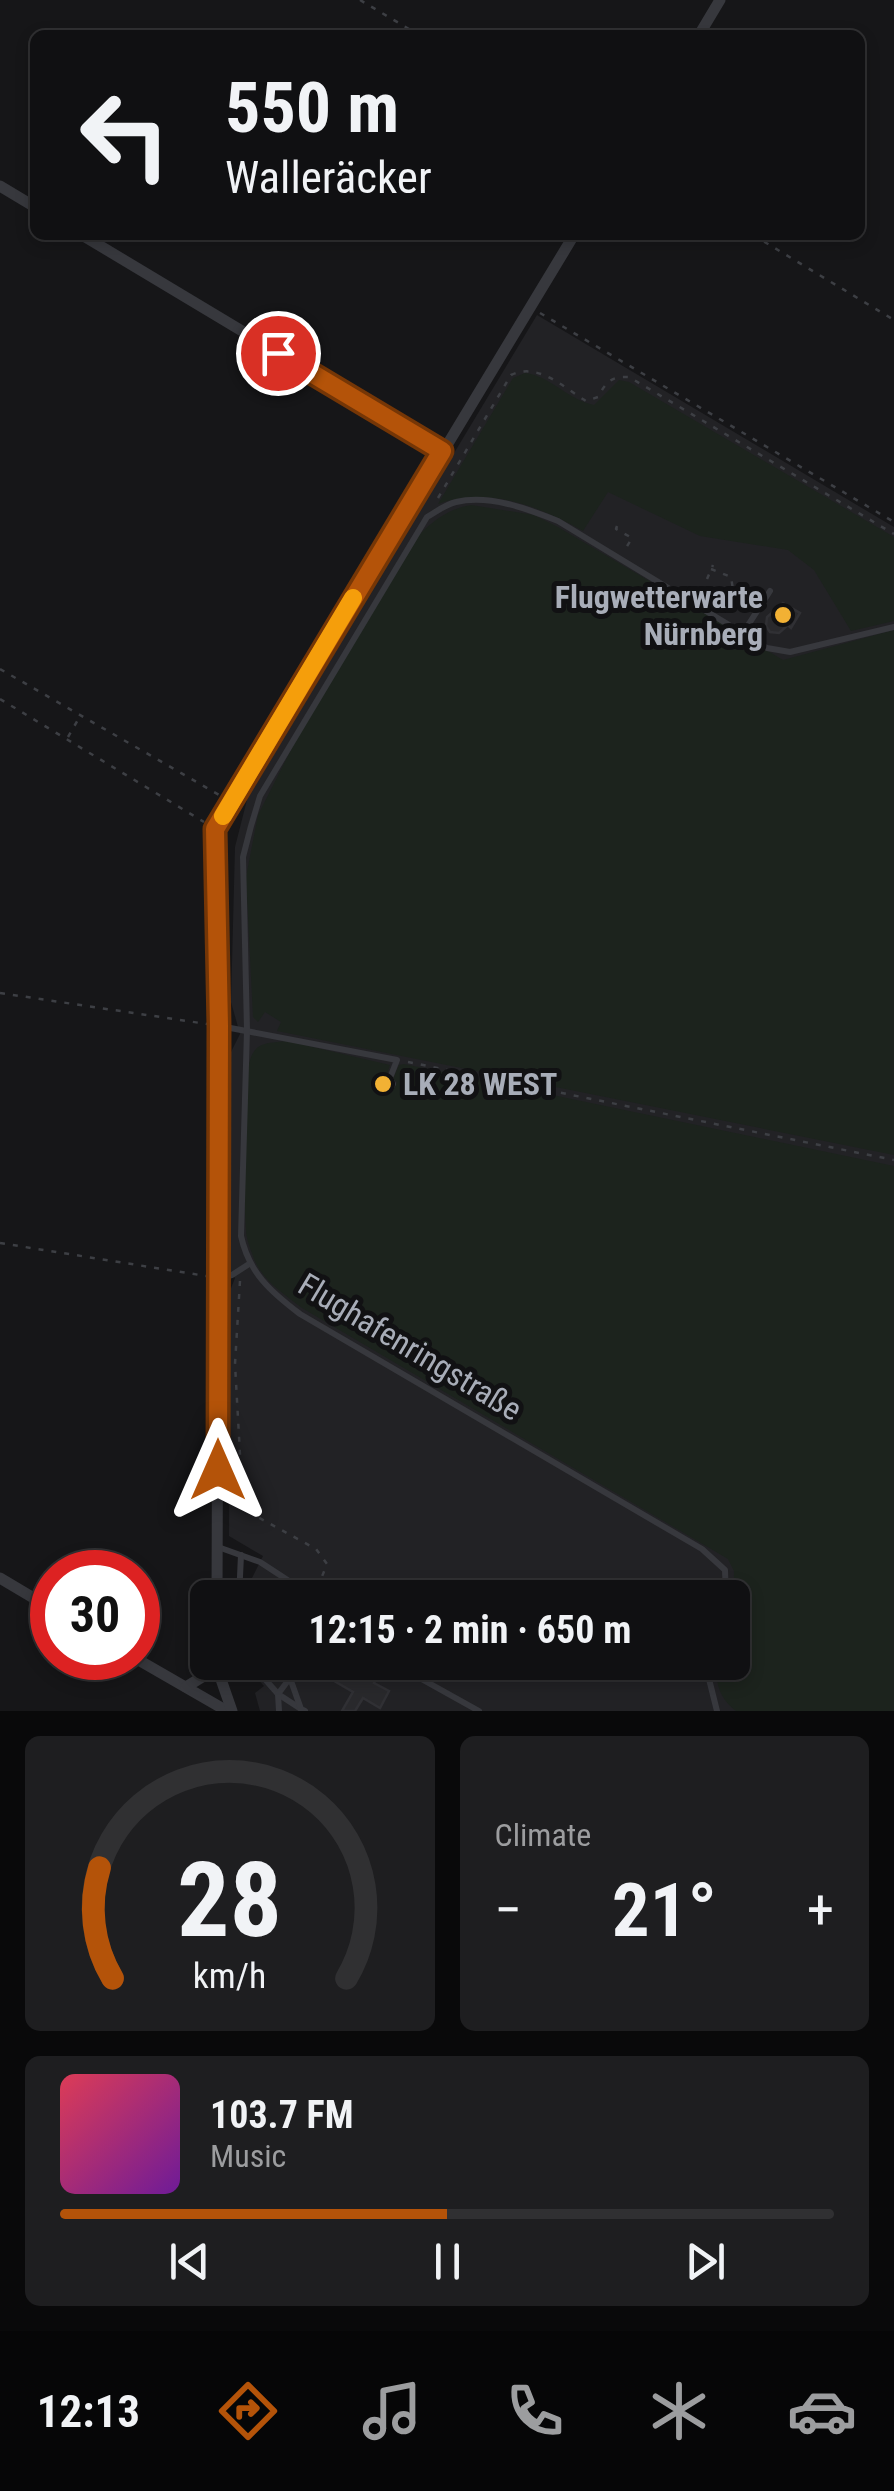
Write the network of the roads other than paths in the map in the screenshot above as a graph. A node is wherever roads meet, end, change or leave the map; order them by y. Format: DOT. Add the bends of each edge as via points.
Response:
graph roads {
  1 [pos="720,0"];
  2 [pos="701,30"];
  3 [pos="0,186"];
  4 [pos="30,204"];
  5 [pos="90,240"];
  6 [pos="571,240"];
  7 [pos="442,451"];
  8 [pos="770,591"];
  9 [pos="894,626"];
  10 [pos="743,634"];
  11 [pos="219,1026"];
  12 [pos="246,1030"];
  13 [pos="391,1088"];
  14 [pos="249,1264"];
  15 [pos="218,1278"];
  16 [pos="218,1546"];
  17 [pos="241,1555"];
  18 [pos="0,1578"];
  19 [pos="217,1580"];
  20 [pos="240,1580"];
  21 [pos="289,1580"];
  22 [pos="725,1580"];
  23 [pos="30,1596"];
  24 [pos="160,1672"];
  25 [pos="196,1680"];
  26 [pos="219,1680"];
  27 [pos="266,1680"];
  28 [pos="288,1680"];
  29 [pos="291,1680"];
  30 [pos="424,1680"];
  31 [pos="710,1680"];
  32 [pos="186,1687"];
  33 [pos="278,1694"];
  34 [pos="303,1710"];
  35 [pos="229,1711"];
  36 [pos="279,1711"];
  37 [pos="479,1711"];
  38 [pos="717,1711"];
  1 -- 2 [label="street"];
  3 -- 4 [label="street"];
  5 -- 7 [label="street"];
  6 -- 7 [label="street"];
  7 -- 11 [label="street" via="215,829"];
  8 -- 10 [label="lane"];
  9 -- 10 [label="lane" via="790,652"];
  10 -- 12 [label="lane" via="527,508 456,502 427,516 260,796 243,856"];
  11 -- 12 [label="lane"];
  11 -- 15 [label="street"];
  12 -- 13 [label="lane" via="396,1060"];
  12 -- 14 [label="lane" via="241,1236"];
  14 -- 15 [label="lane"];
  14 -- 22 [label="lane, Flughafenringstraße" via="300,1314 702,1549 725,1570"];
  15 -- 16 [label="street"];
  16 -- 17 [label="lane"];
  16 -- 19 [label="street"];
  17 -- 20 [label="lane"];
  17 -- 21 [label="lane"];
  18 -- 23 [label="street"];
  24 -- 32 [label="street"];
  25 -- 32 [label="street"];
  26 -- 35 [label="street"];
  27 -- 33 [label="lane"];
  28 -- 33 [label="lane"];
  29 -- 34 [label="lane"];
  30 -- 37 [label="lane"];
  31 -- 38 [label="lane"];
  32 -- 35 [label="street"];
  33 -- 34 [label="lane"];
  33 -- 36 [label="lane"];
}
